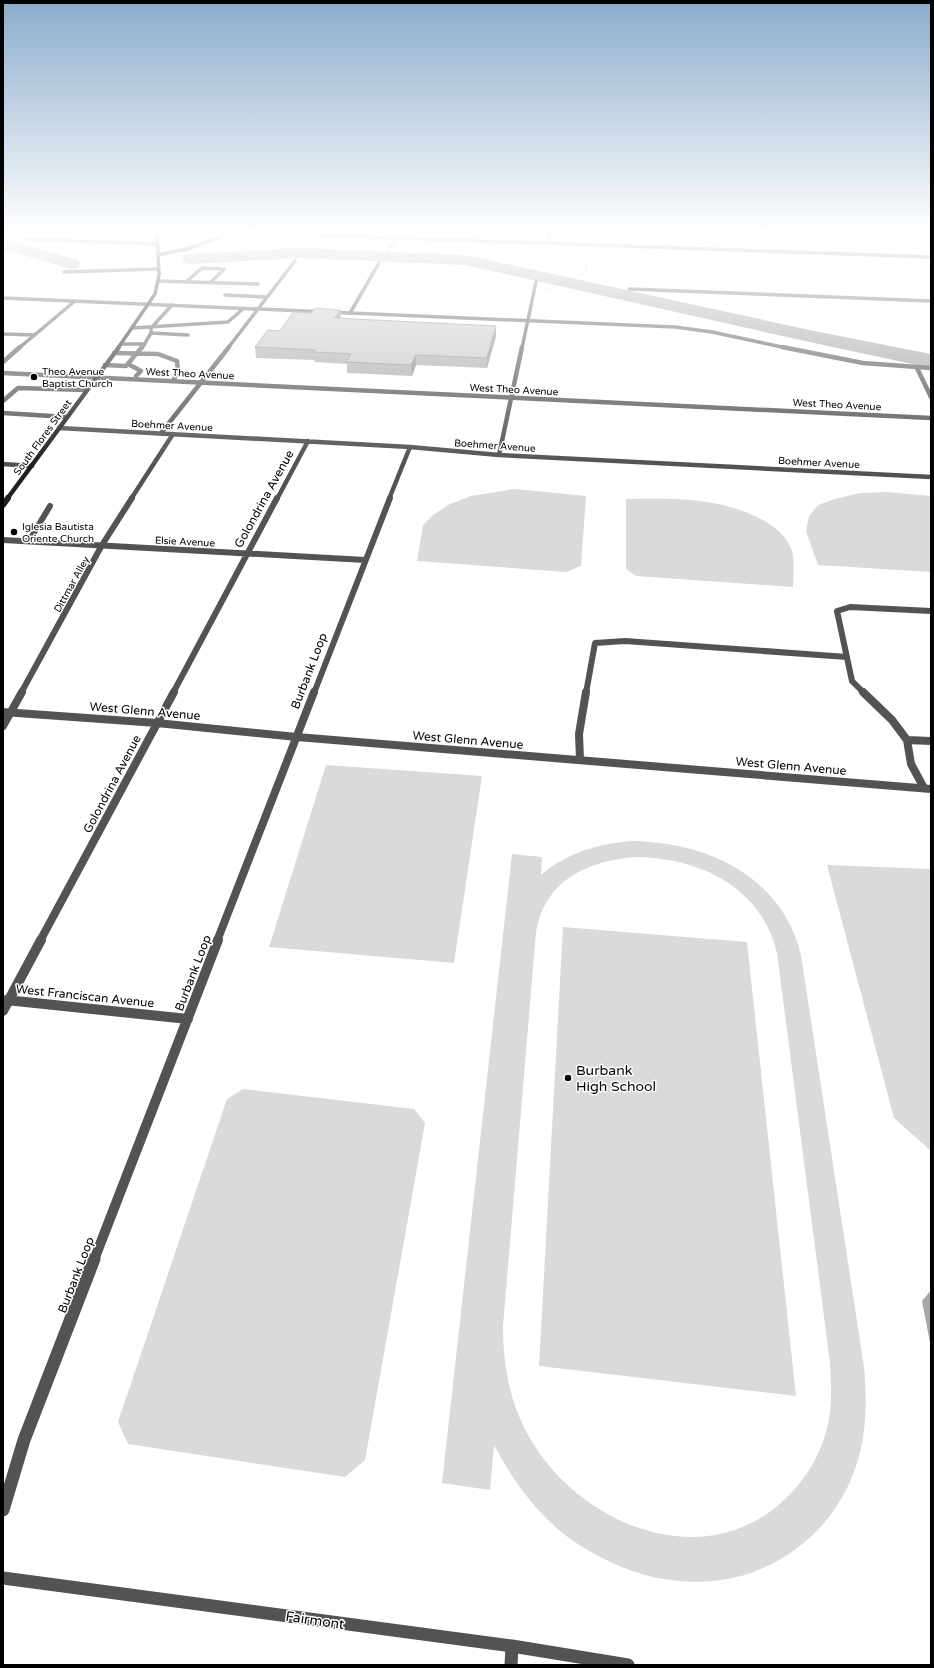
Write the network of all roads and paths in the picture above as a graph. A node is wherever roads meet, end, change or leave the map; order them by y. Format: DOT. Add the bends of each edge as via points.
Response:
graph roads {
  1 [pos="67,308"];
  2 [pos="145,308"];
  3 [pos="170,308"];
  4 [pos="239,308"];
  5 [pos="243,308"];
  6 [pos="353,308"];
  7 [pos="531,308"];
  8 [pos="257,309"];
  9 [pos="350,313"];
  10 [pos="528,320"];
  11 [pos="132,328"];
  12 [pos="151,330"];
  13 [pos="3,334"];
  14 [pos="35,335"];
  15 [pos="188,335"];
  16 [pos="121,344"];
  17 [pos="145,344"];
  18 [pos="114,353"];
  19 [pos="139,353"];
  20 [pos="3,362"];
  21 [pos="105,365"];
  22 [pos="127,365"];
  23 [pos="917,368"];
  24 [pos="931,368"];
  25 [pos="3,373"];
  26 [pos="96,377"];
  27 [pos="140,380"];
  28 [pos="173,381"];
  29 [pos="202,382"];
  30 [pos="86,390"];
  31 [pos="931,397"];
  32 [pos="511,398"];
  33 [pos="3,401"];
  34 [pos="3,413"];
  35 [pos="67,417"];
  36 [pos="931,418"];
  37 [pos="59,428"];
  38 [pos="161,433"];
  39 [pos="172,434"];
  40 [pos="308,441"];
  41 [pos="410,447"];
  42 [pos="499,455"];
  43 [pos="3,464"];
  44 [pos="32,466"];
  45 [pos="931,477"];
  46 [pos="3,505"];
  47 [pos="50,506"];
  48 [pos="3,540"];
  49 [pos="29,541"];
  50 [pos="102,545"];
  51 [pos="247,554"];
  52 [pos="365,560"];
  53 [pos="931,611"];
  54 [pos="847,657"];
  55 [pos="3,712"];
  56 [pos="11,712"];
  57 [pos="157,723"];
  58 [pos="3,726"];
  59 [pos="297,737"];
  60 [pos="907,740"];
  61 [pos="931,741"];
  62 [pos="580,760"];
  63 [pos="927,788"];
  64 [pos="6,1000"];
  65 [pos="3,1011"];
  66 [pos="188,1019"];
  67 [pos="3,1510"];
  68 [pos="3,1578"];
  69 [pos="512,1646"];
  70 [pos="510,1665"];
  71 [pos="628,1665"];
  1 -- 14 [label="street"];
  2 -- 11 [label="main road, South Flores Street"];
  3 -- 12 [label="street"];
  4 -- 5 [label="street"];
  5 -- 8 [label="street"];
  5 -- 12 [label="street" via="228,322"];
  6 -- 9 [label="street"];
  7 -- 10 [label="street"];
  8 -- 9 [label="street"];
  8 -- 29 [label="street"];
  9 -- 10 [label="street"];
  10 -- 23 [label="street" via="693,329 862,363"];
  10 -- 32 [label="street"];
  11 -- 12 [label="street"];
  11 -- 16 [label="main road, South Flores Street"];
  12 -- 15 [label="street"];
  12 -- 17 [label="street"];
  13 -- 14 [label="street"];
  14 -- 20 [label="street"];
  16 -- 17 [label="street"];
  16 -- 18 [label="main road, South Flores Street"];
  17 -- 19 [label="street"];
  18 -- 19 [label="street"];
  18 -- 21 [label="main road, South Flores Street"];
  19 -- 22 [label="street"];
  19 -- 28 [label="street" via="158,354 177,361 177,376"];
  21 -- 22 [label="street"];
  21 -- 26 [label="main road, South Flores Street"];
  22 -- 27 [label="street"];
  23 -- 24 [label="street"];
  23 -- 31 [label="street"];
  25 -- 26 [label="street, West Theo Avenue"];
  26 -- 27 [label="street, West Theo Avenue"];
  26 -- 30 [label="main road, South Flores Street"];
  27 -- 28 [label="street, West Theo Avenue"];
  28 -- 29 [label="street, West Theo Avenue"];
  29 -- 32 [label="street, West Theo Avenue"];
  29 -- 38 [label="street"];
  30 -- 33 [label="street" via="18,388"];
  30 -- 35 [label="main road, South Flores Street"];
  32 -- 36 [label="street, West Theo Avenue"];
  32 -- 42 [label="street"];
  34 -- 35 [label="street"];
  35 -- 37 [label="main road, South Flores Street"];
  37 -- 38 [label="street, Boehmer Avenue"];
  37 -- 44 [label="main road, South Flores Street"];
  38 -- 39 [label="street, Boehmer Avenue"];
  39 -- 40 [label="street, Boehmer Avenue"];
  39 -- 50 [label="street, Dittmar Alley"];
  40 -- 41 [label="street, Boehmer Avenue"];
  40 -- 51 [label="street, Golondrina Avenue"];
  41 -- 42 [label="street, Boehmer Avenue"];
  41 -- 52 [label="street, Burbank Loop"];
  42 -- 45 [label="street, Boehmer Avenue"];
  43 -- 44 [label="street"];
  44 -- 46 [label="main road, South Flores Street"];
  47 -- 49 [label="street"];
  48 -- 49 [label="street, Elsie Avenue"];
  49 -- 50 [label="street, Elsie Avenue"];
  50 -- 51 [label="street, Elsie Avenue"];
  50 -- 56 [label="street, Dittmar Alley"];
  51 -- 52 [label="street, Elsie Avenue"];
  51 -- 57 [label="street, Golondrina Avenue"];
  52 -- 59 [label="street, Burbank Loop"];
  53 -- 54 [label="street" via="850,607 837,611"];
  54 -- 60 [label="street" via="852,681 892,720"];
  54 -- 62 [label="street" via="624,641 595,643 579,734"];
  55 -- 56 [label="street, West Glenn Avenue"];
  56 -- 57 [label="street, West Glenn Avenue"];
  56 -- 58 [label="street, Dittmar Alley"];
  57 -- 59 [label="street, West Glenn Avenue"];
  57 -- 64 [label="street, Golondrina Avenue"];
  59 -- 62 [label="street, West Glenn Avenue"];
  59 -- 66 [label="street, Burbank Loop"];
  60 -- 61 [label="street"];
  60 -- 63 [label="street" via="911,764"];
  62 -- 63 [label="street, West Glenn Avenue"];
  64 -- 65 [label="street, Golondrina Avenue"];
  64 -- 66 [label="street, West Franciscan Avenue"];
  66 -- 67 [label="street, Burbank Loop" via="24,1440"];
  68 -- 69 [label="street, Fairmont"];
  69 -- 70 [label="street"];
  69 -- 71 [label="street, Fairmont"];
}
